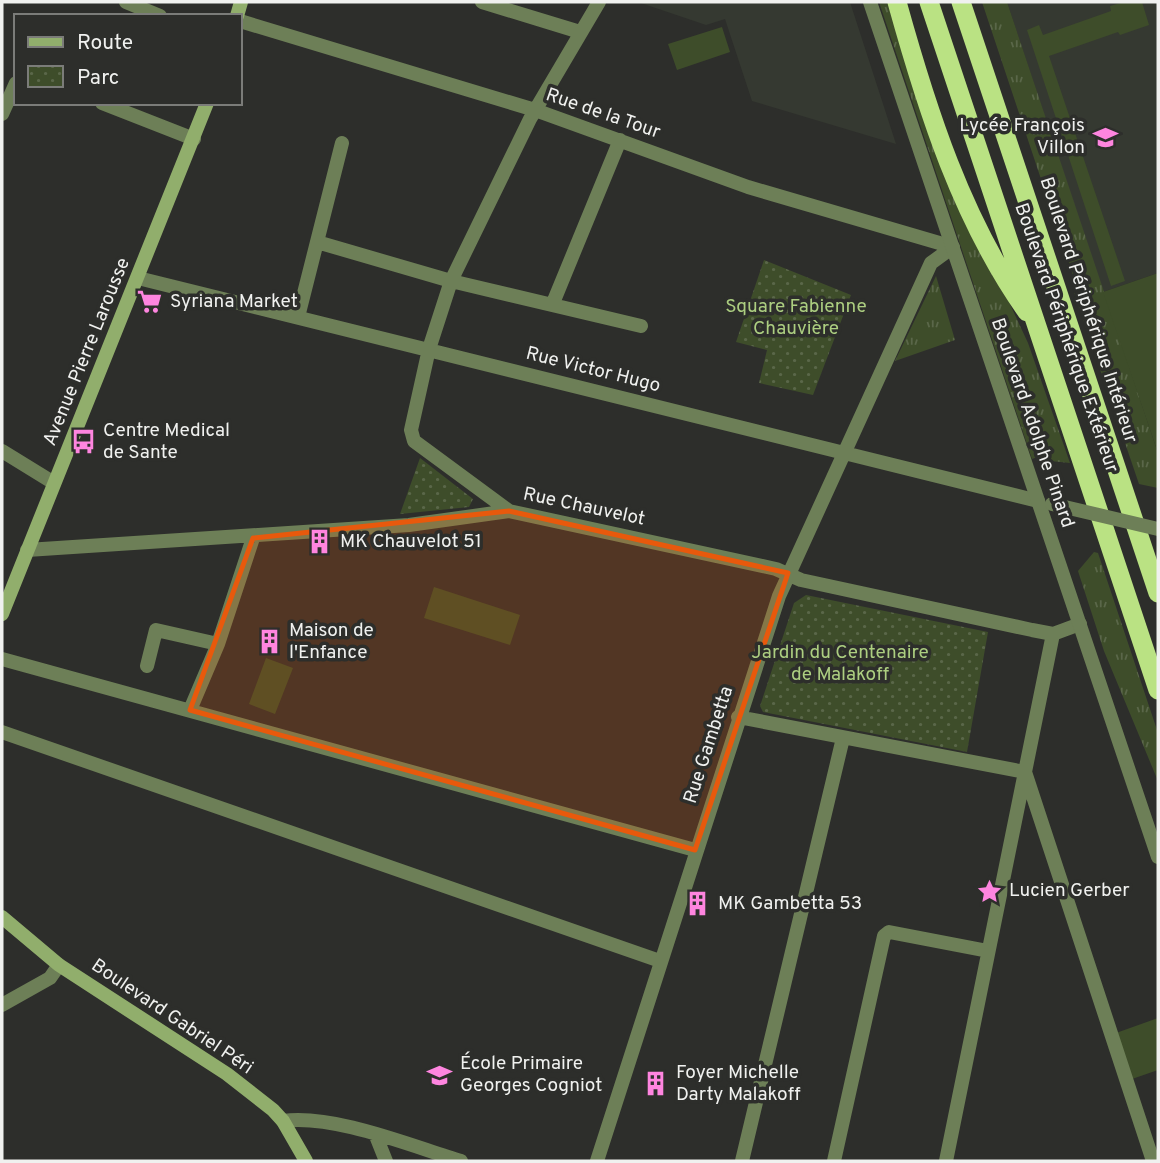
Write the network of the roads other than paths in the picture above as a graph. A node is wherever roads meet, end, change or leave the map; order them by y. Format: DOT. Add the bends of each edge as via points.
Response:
graph roads {
  1 [pos="126,2"];
  2 [pos="482,2"];
  3 [pos="599,2"];
  4 [pos="870,2"];
  5 [pos="897,2"];
  6 [pos="929,2"];
  7 [pos="961,2"];
  8 [pos="155,14"];
  9 [pos="242,22"];
  10 [pos="580,32"];
  11 [pos="14,87"];
  12 [pos="107,105"];
  13 [pos="206,105"];
  14 [pos="535,110"];
  15 [pos="2,114"];
  16 [pos="194,139"];
  17 [pos="620,140"];
  18 [pos="342,143"];
  19 [pos="317,242"];
  20 [pos="953,247"];
  21 [pos="138,278"];
  22 [pos="451,281"];
  23 [pos="553,303"];
  24 [pos="298,317"];
  25 [pos="641,326"];
  26 [pos="1040,331"];
  27 [pos="429,349"];
  28 [pos="2,451"];
  29 [pos="846,452"];
  30 [pos="54,483"];
  31 [pos="1045,503"];
  32 [pos="509,511"];
  33 [pos="1158,529"];
  34 [pos="253,538"];
  35 [pos="27,550"];
  36 [pos="788,573"];
  37 [pos="1158,593"];
  38 [pos="2,614"];
  39 [pos="1080,624"];
  40 [pos="1053,634"];
  41 [pos="218,644"];
  42 [pos="2,659"];
  43 [pos="147,666"];
  44 [pos="1158,690"];
  45 [pos="190,709"];
  46 [pos="738,717"];
  47 [pos="2,732"];
  48 [pos="843,738"];
  49 [pos="1026,772"];
  50 [pos="695,850"];
  51 [pos="1158,857"];
  52 [pos="2,917"];
  53 [pos="988,951"];
  54 [pos="660,961"];
  55 [pos="59,965"];
  56 [pos="2,1004"];
  57 [pos="283,1121"];
  58 [pos="376,1136"];
  59 [pos="306,1161"];
  60 [pos="386,1161"];
  61 [pos="461,1161"];
  62 [pos="597,1161"];
  63 [pos="742,1161"];
  64 [pos="834,1161"];
  65 [pos="946,1161"];
  66 [pos="1153,1161"];
  1 -- 8 [label="street"];
  2 -- 10 [label="street"];
  3 -- 10 [label="street"];
  4 -- 20 [label="street, Boulevard Adolphe Pinard"];
  5 -- 26 [label="highway" via="936,129 961,191 1005,281"];
  6 -- 26 [label="highway, Boulevard Périphérique Extérieur"];
  7 -- 37 [label="highway, Boulevard Périphérique Intérieur"];
  9 -- 14 [label="street, Rue de la Tour"];
  10 -- 14 [label="street"];
  11 -- 15 [label="street"];
  12 -- 16 [label="street"];
  13 -- 16 [label="main road, Avenue Pierre Larousse"];
  14 -- 17 [label="street, Rue de la Tour"];
  14 -- 22 [label="street"];
  16 -- 21 [label="main road, Avenue Pierre Larousse"];
  17 -- 20 [label="street, Rue de la Tour" via="748,187"];
  17 -- 23 [label="street"];
  18 -- 19 [label="street"];
  19 -- 22 [label="street"];
  19 -- 24 [label="street"];
  20 -- 29 [label="street, Rue Gambetta" via="931,263"];
  20 -- 31 [label="street, Boulevard Adolphe Pinard"];
  21 -- 24 [label="street, Rue Victor Hugo"];
  21 -- 30 [label="main road, Avenue Pierre Larousse"];
  22 -- 23 [label="street"];
  22 -- 27 [label="street"];
  23 -- 25 [label="street"];
  24 -- 27 [label="street, Rue Victor Hugo"];
  26 -- 44 [label="highway, Boulevard Périphérique Extérieur"];
  27 -- 29 [label="street, Rue Victor Hugo"];
  27 -- 32 [label="street" via="411,429 414,441"];
  28 -- 30 [label="street"];
  29 -- 31 [label="street, Rue Victor Hugo"];
  29 -- 36 [label="street, Rue Gambetta"];
  30 -- 35 [label="main road, Avenue Pierre Larousse"];
  31 -- 33 [label="street, Rue Victor Hugo, bridge"];
  31 -- 39 [label="street, Boulevard Adolphe Pinard"];
  32 -- 34 [label="street, Rue Chauvelot"];
  32 -- 36 [label="street, Rue Chauvelot"];
  34 -- 35 [label="street, Rue Chauvelot"];
  34 -- 41 [label="street"];
  35 -- 38 [label="main road, Avenue Pierre Larousse"];
  36 -- 40 [label="street, Rue Chauvelot" via="802,580"];
  36 -- 46 [label="street, Rue Gambetta"];
  39 -- 40 [label="street"];
  39 -- 51 [label="street, Boulevard Adolphe Pinard"];
  40 -- 49 [label="street"];
  41 -- 43 [label="street" via="156,630"];
  41 -- 45 [label="street"];
  42 -- 45 [label="street"];
  45 -- 50 [label="street"];
  46 -- 48 [label="street"];
  46 -- 50 [label="street, Rue Gambetta"];
  47 -- 54 [label="street"];
  48 -- 49 [label="street"];
  48 -- 63 [label="street"];
  49 -- 53 [label="street"];
  49 -- 66 [label="street"];
  50 -- 54 [label="street, Rue Gambetta"];
  52 -- 55 [label="main road, Boulevard Gabriel Péri"];
  53 -- 64 [label="street" via="889,932 884,936"];
  53 -- 65 [label="street"];
  54 -- 62 [label="street, Rue Gambetta"];
  55 -- 56 [label="street" via="50,978"];
  55 -- 57 [label="main road, Boulevard Gabriel Péri" via="227,1074"];
  57 -- 58 [label="street" via="309,1119"];
  57 -- 59 [label="main road, Boulevard Gabriel Péri"];
  58 -- 60 [label="street"];
  58 -- 61 [label="street"];
}
